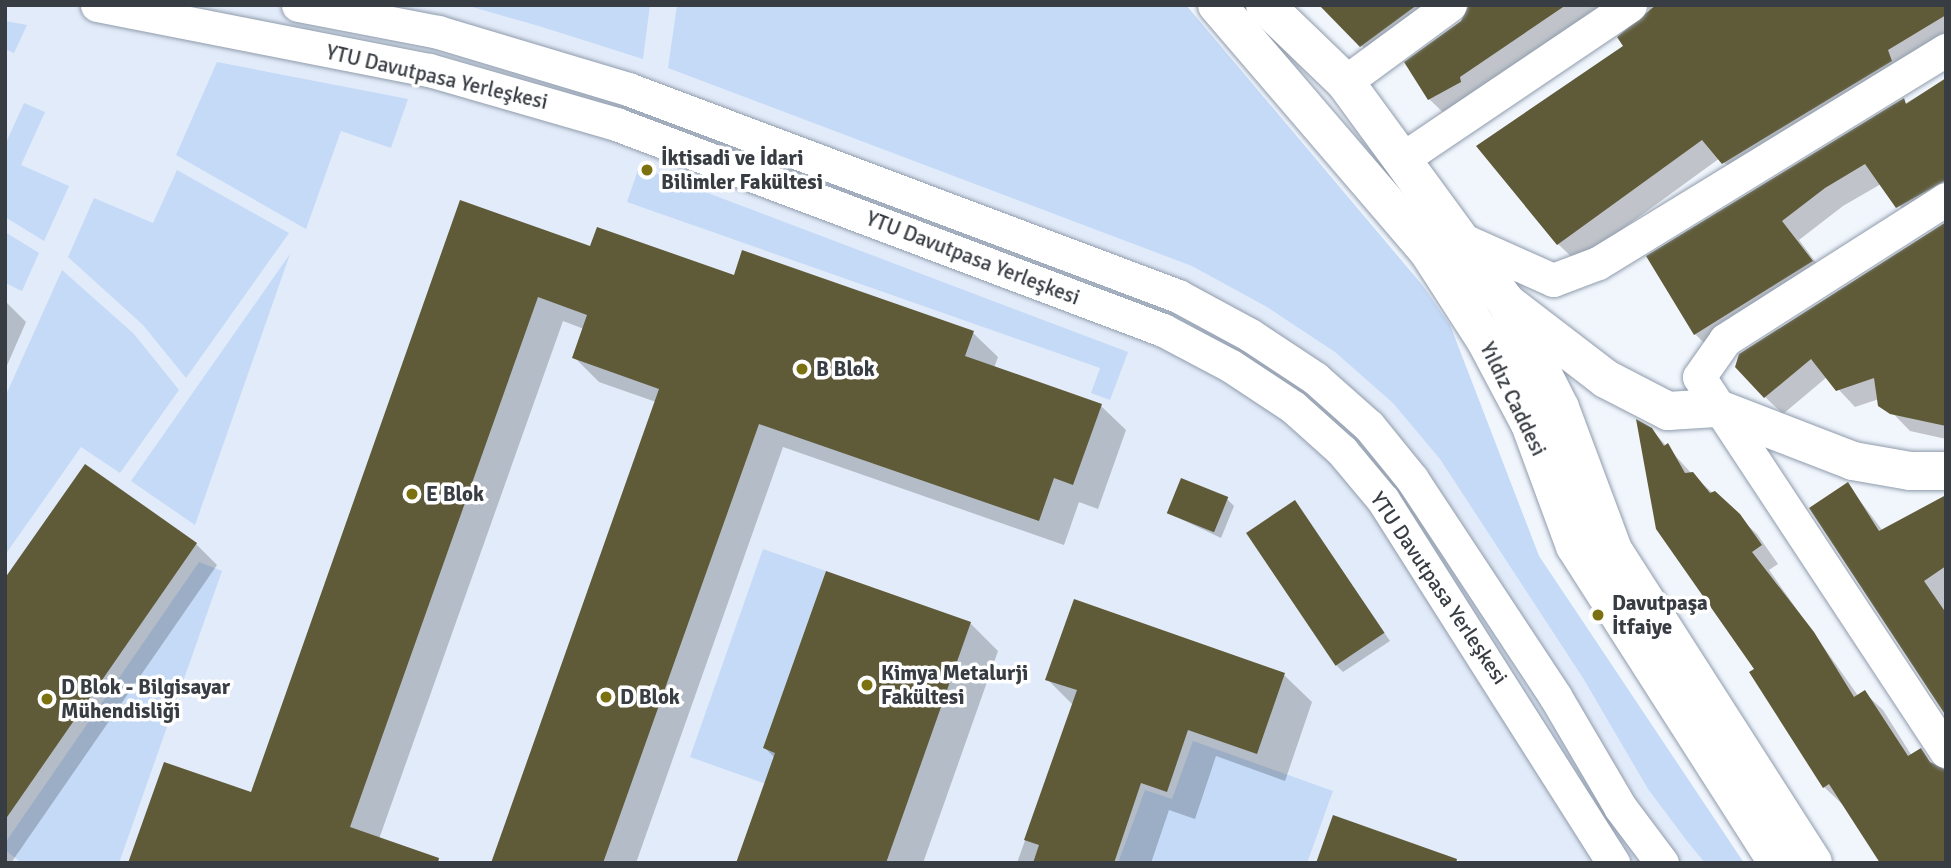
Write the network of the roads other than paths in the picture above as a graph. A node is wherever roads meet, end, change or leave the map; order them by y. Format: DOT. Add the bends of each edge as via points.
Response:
graph roads {
  1 [pos="97,5"];
  2 [pos="298,5"];
  3 [pos="1217,5"];
  4 [pos="1265,5"];
  5 [pos="1450,5"];
  6 [pos="1630,5"];
  7 [pos="1946,50"];
  8 [pos="1345,82"];
  9 [pos="1402,159"];
  10 [pos="1946,199"];
  11 [pos="1459,238"];
  12 [pos="1507,303"];
  13 [pos="1716,408"];
  14 [pos="1946,471"];
  15 [pos="1946,751"];
  16 [pos="1613,863"];
  17 [pos="1662,863"];
  18 [pos="1778,863"];
  19 [pos="1813,863"];
  1 -- 16 [label="street, YTU Davutpasa Yerleşkesi" via="429,70 592,116 1163,330 1231,366 1293,407 1342,451 1383,500"];
  2 -- 17 [label="street, YTU Davutpasa Yerleşkesi" via="438,32 628,89 1178,296 1250,335 1324,386 1369,426 1412,478 1555,696 1620,807"];
  3 -- 18 [label="main road, Yıldız Caddesi" via="1428,251 1486,341 1530,424 1575,546"];
  4 -- 8 [label="main road, Yıldız Caddesi"];
  5 -- 8 [label="street"];
  6 -- 9 [label="street"];
  7 -- 11 [label="street" via="1598,263 1553,280"];
  8 -- 9 [label="main road, Yıldız Caddesi"];
  9 -- 11 [label="main road, Yıldız Caddesi"];
  10 -- 13 [label="street" via="1725,340 1699,377"];
  11 -- 12 [label="main road, Yıldız Caddesi"];
  12 -- 13 [label="main road" via="1631,394 1668,411"];
  12 -- 19 [label="main road, Yıldız Caddesi" via="1560,408 1613,550"];
  13 -- 14 [label="main road" via="1853,460 1910,471"];
  13 -- 15 [label="street"];
}
